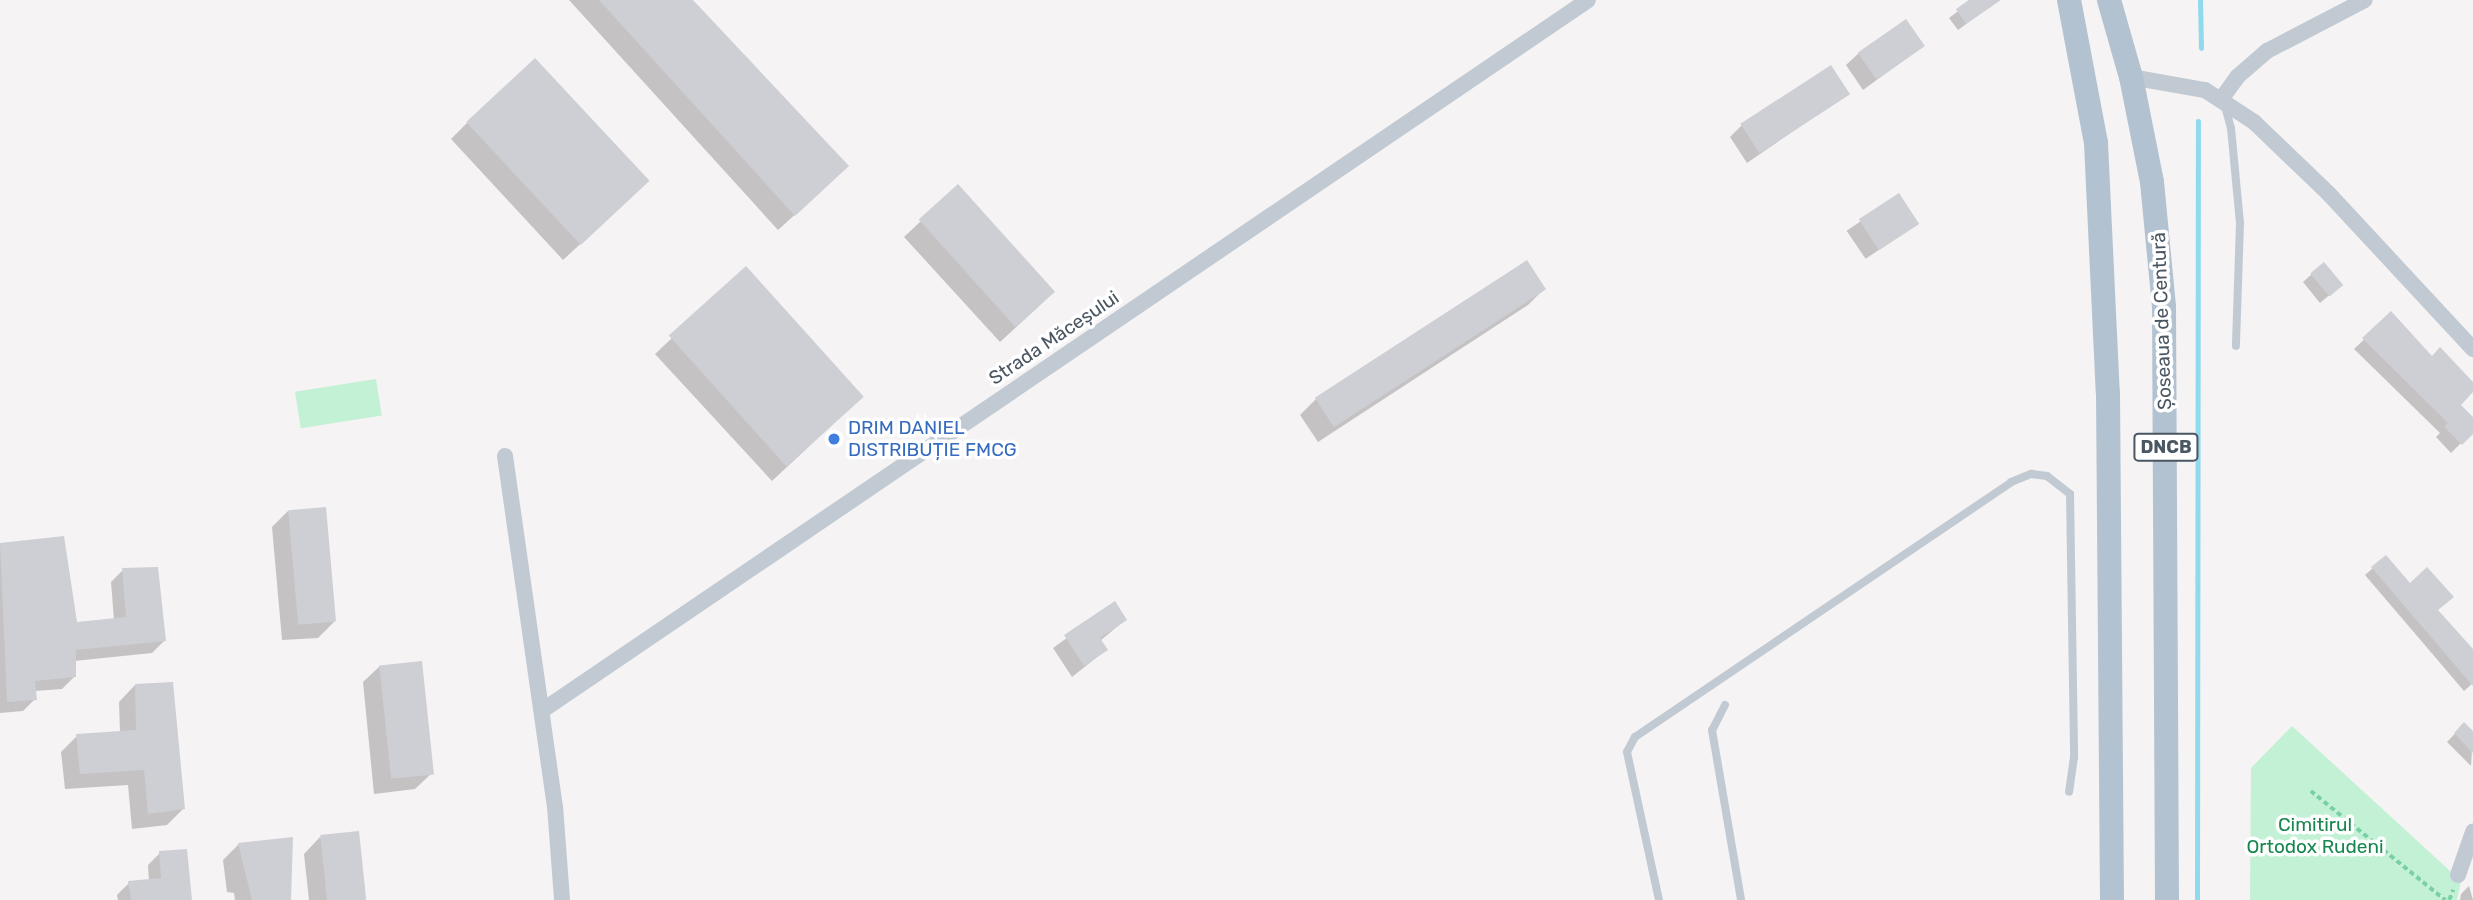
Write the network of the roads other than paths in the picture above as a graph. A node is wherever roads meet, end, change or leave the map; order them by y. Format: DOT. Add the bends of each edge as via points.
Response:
graph roads {
  1 [pos="1588,0"];
  2 [pos="2069,0"];
  3 [pos="2109,0"];
  4 [pos="2365,0"];
  5 [pos="2131,77"];
  6 [pos="2222,98"];
  7 [pos="2236,346"];
  8 [pos="2473,349"];
  9 [pos="505,456"];
  10 [pos="1725,705"];
  11 [pos="542,710"];
  12 [pos="2069,792"];
  13 [pos="2473,832"];
  14 [pos="2458,875"];
  15 [pos="562,900"];
  16 [pos="1659,900"];
  17 [pos="1741,900"];
  18 [pos="2112,900"];
  19 [pos="2167,900"];
  1 -- 11 [label="street, Strada Măceșului"];
  2 -- 18 [label="main road, DNCB" via="2096,143 2108,393"];
  3 -- 5 [label="main road, Șoseaua de Centură / DNCB"];
  4 -- 6 [label="street" via="2267,51 2237,77"];
  5 -- 6 [label="street" via="2205,90"];
  5 -- 19 [label="main road, Șoseaua de Centură / DNCB" via="2152,182 2164,307"];
  6 -- 7 [label="lane" via="2231,128 2240,223"];
  6 -- 8 [label="street" via="2286,150"];
  9 -- 11 [label="street"];
  10 -- 17 [label="lane" via="1712,730"];
  11 -- 15 [label="street"];
  12 -- 16 [label="lane" via="2074,757 2070,494 2048,476 2031,474 2011,482 1635,737 1626,752"];
  13 -- 14 [label="street"];
}
